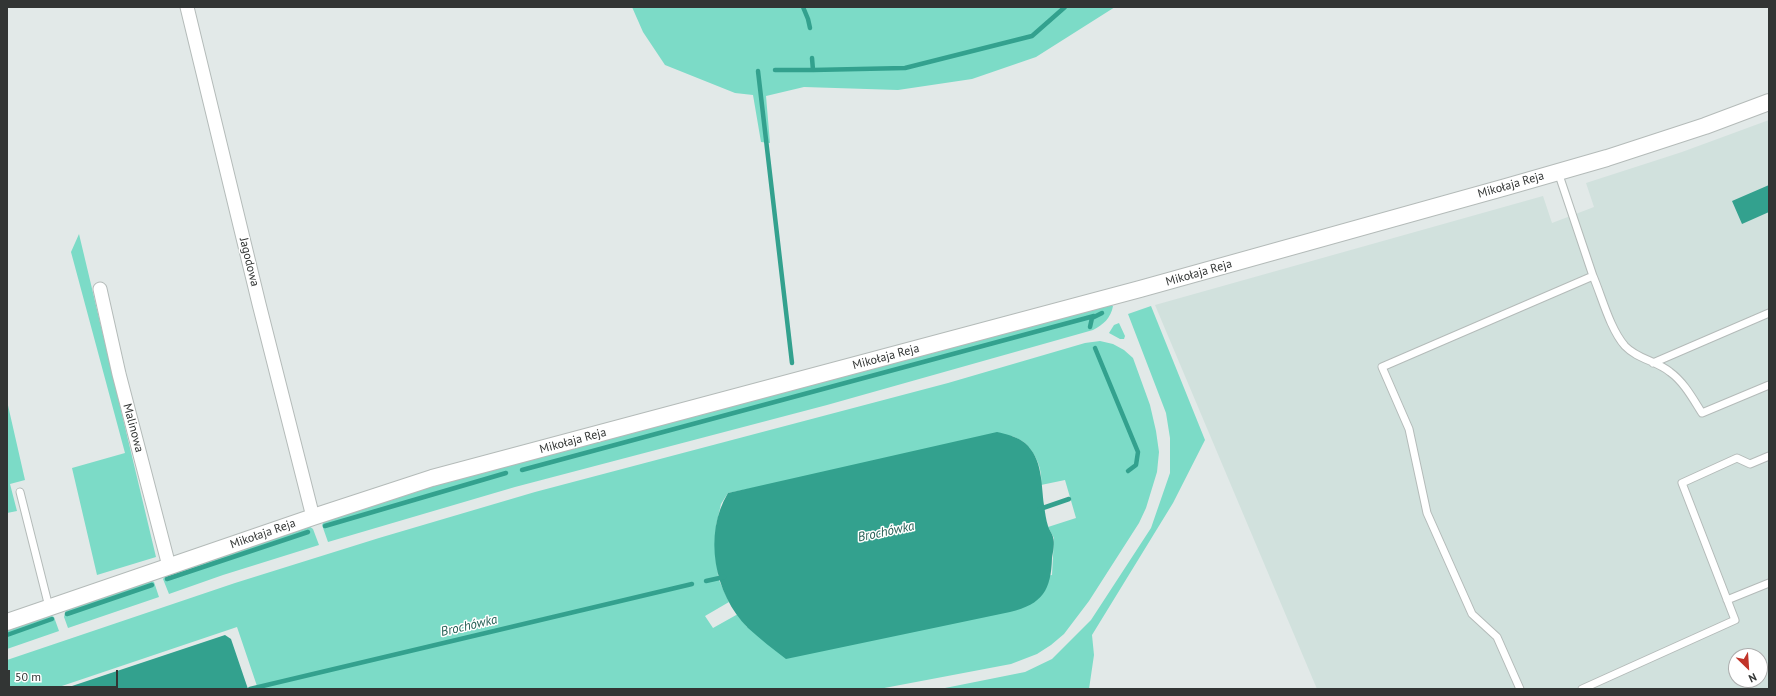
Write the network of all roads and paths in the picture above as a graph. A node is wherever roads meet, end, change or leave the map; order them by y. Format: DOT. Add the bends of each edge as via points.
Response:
graph roads {
  1 [pos="187,7"];
  2 [pos="1769,102"];
  3 [pos="1558,172"];
  4 [pos="1593,276"];
  5 [pos="100,289"];
  6 [pos="1769,313"];
  7 [pos="1653,363"];
  8 [pos="1769,385"];
  9 [pos="1769,456"];
  10 [pos="20,492"];
  11 [pos="313,517"];
  12 [pos="169,566"];
  13 [pos="1769,583"];
  14 [pos="1727,600"];
  15 [pos="49,607"];
  16 [pos="7,622"];
  17 [pos="1520,689"];
  18 [pos="1582,689"];
  1 -- 11 [label="street, Jagodowa"];
  2 -- 3 [label="street, Mikołaja Reja" via="1705,126"];
  3 -- 4 [label="lane"];
  3 -- 11 [label="street, Mikołaja Reja" via="1140,289 432,478"];
  4 -- 7 [label="lane" via="1616,331 1626,346"];
  4 -- 17 [label="lane" via="1382,367 1409,429 1426,513 1472,614 1497,637"];
  5 -- 12 [label="street, Malinowa" via="119,374"];
  6 -- 7 [label="lane"];
  7 -- 8 [label="lane" via="1670,371 1682,383 1702,413"];
  9 -- 14 [label="lane" via="1750,464 1736,458 1682,483"];
  10 -- 15 [label="lane"];
  11 -- 12 [label="street, Mikołaja Reja"];
  12 -- 15 [label="street, Mikołaja Reja"];
  13 -- 14 [label="lane"];
  14 -- 18 [label="lane" via="1735,620"];
  15 -- 16 [label="street, Mikołaja Reja"];
}
